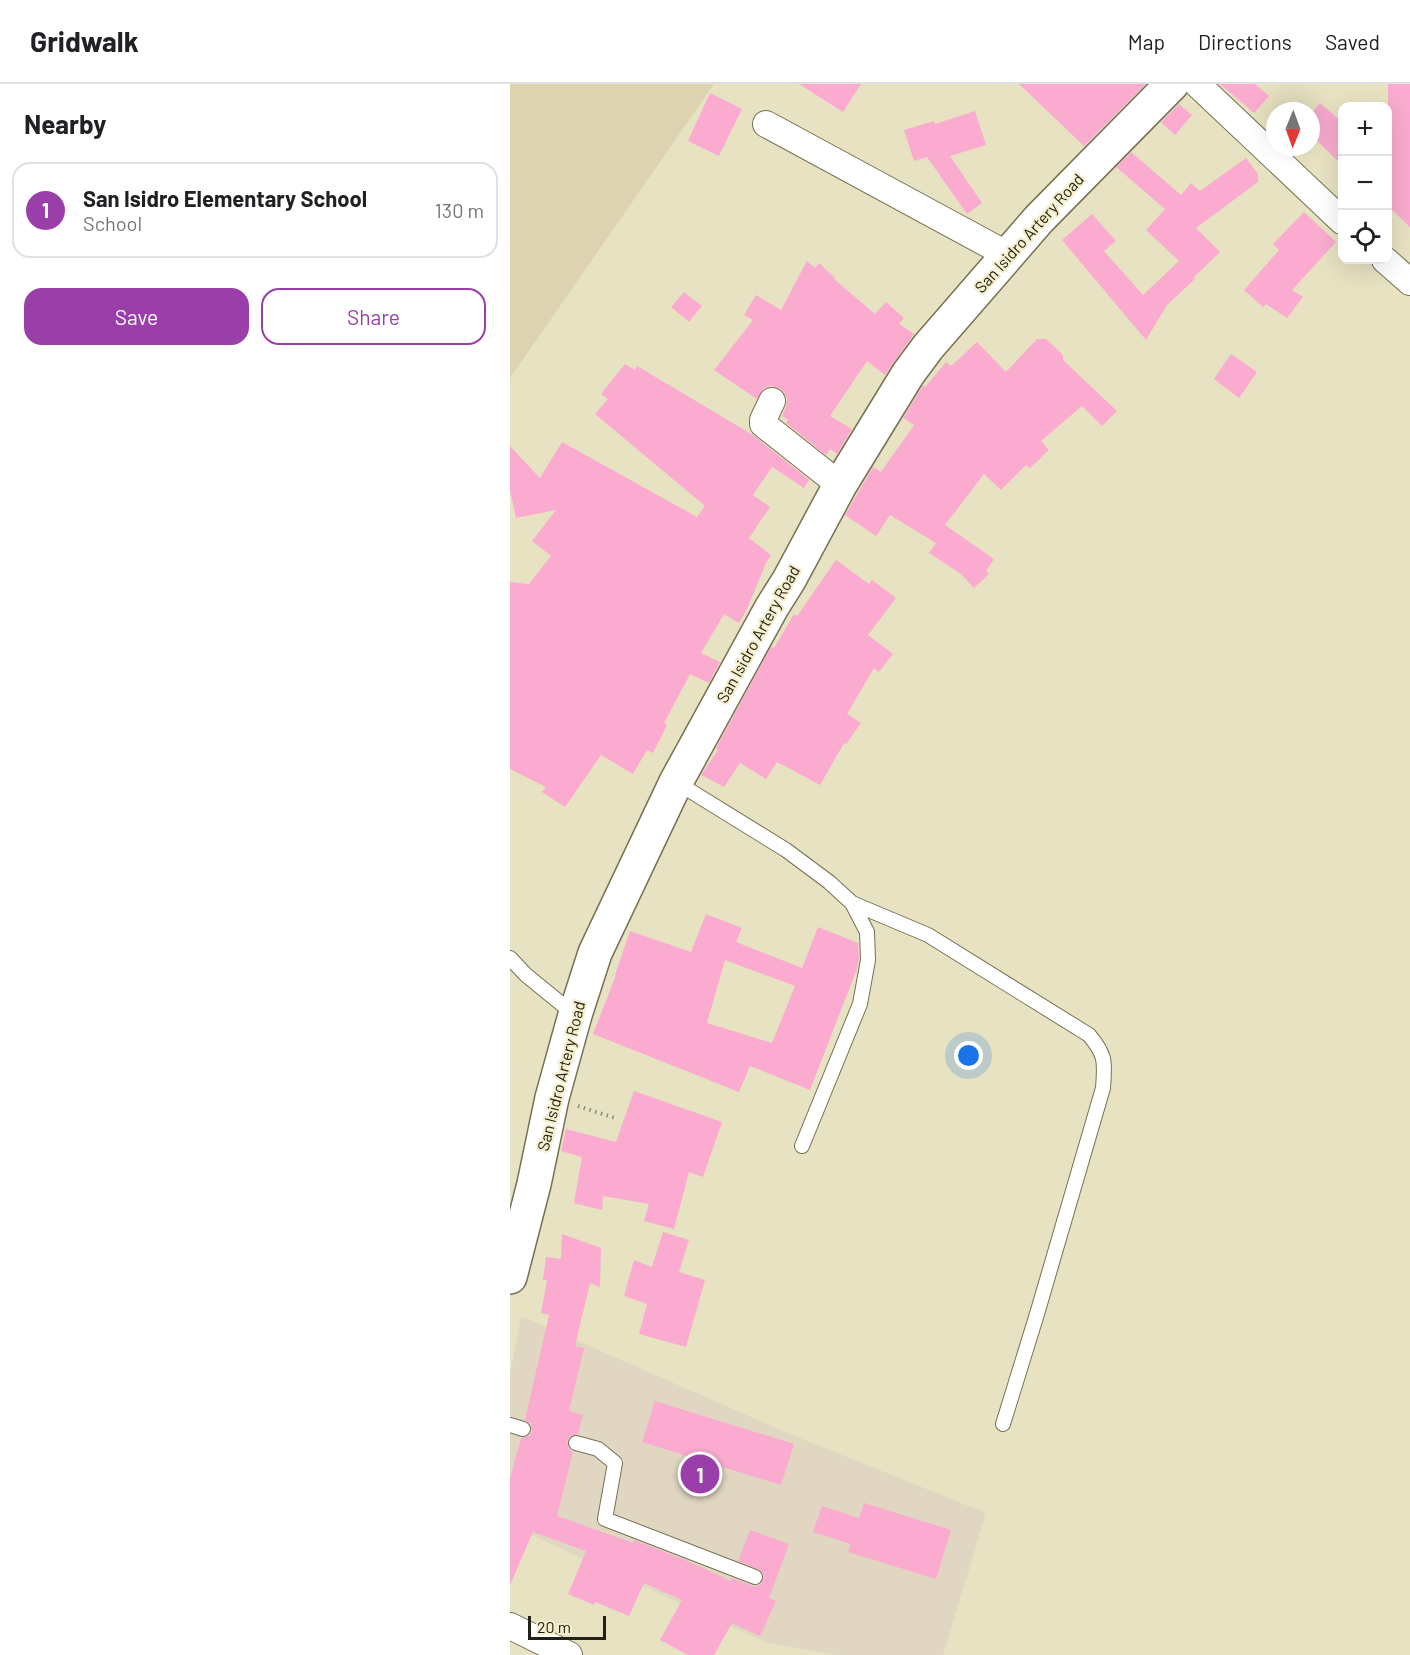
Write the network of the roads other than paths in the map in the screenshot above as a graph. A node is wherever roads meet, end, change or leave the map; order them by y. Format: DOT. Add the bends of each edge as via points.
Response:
graph roads {
  1 [pos="1172,84"];
  2 [pos="1197,84"];
  3 [pos="766,123"];
  4 [pos="1338,217"];
  5 [pos="1008,255"];
  6 [pos="1390,264"];
  7 [pos="1410,282"];
  8 [pos="772,401"];
  9 [pos="840,485"];
  10 [pos="676,782"];
  11 [pos="852,903"];
  12 [pos="510,958"];
  13 [pos="575,1015"];
  14 [pos="802,1146"];
  15 [pos="510,1277"];
  16 [pos="1003,1424"];
  17 [pos="576,1443"];
  18 [pos="755,1577"];
  19 [pos="510,1626"];
  20 [pos="569,1655"];
  1 -- 5 [label="street, San Isidro Artery Road"];
  2 -- 4 [label="street"];
  3 -- 5 [label="street"];
  5 -- 9 [label="street, San Isidro Artery Road" via="908,374"];
  6 -- 7 [label="street"];
  8 -- 9 [label="street" via="763,424"];
  9 -- 10 [label="street, San Isidro Artery Road"];
  10 -- 11 [label="lane" via="786,850"];
  10 -- 13 [label="street, San Isidro Artery Road" via="595,953"];
  11 -- 14 [label="lane" via="867,932 868,960 860,1004"];
  11 -- 16 [label="lane" via="928,935 1089,1035 1099,1047 1105,1065 1103,1088"];
  12 -- 13 [label="lane"];
  13 -- 15 [label="street, San Isidro Artery Road"];
  17 -- 18 [label="lane" via="598,1449 615,1463 605,1519"];
  19 -- 20 [label="street"];
}
